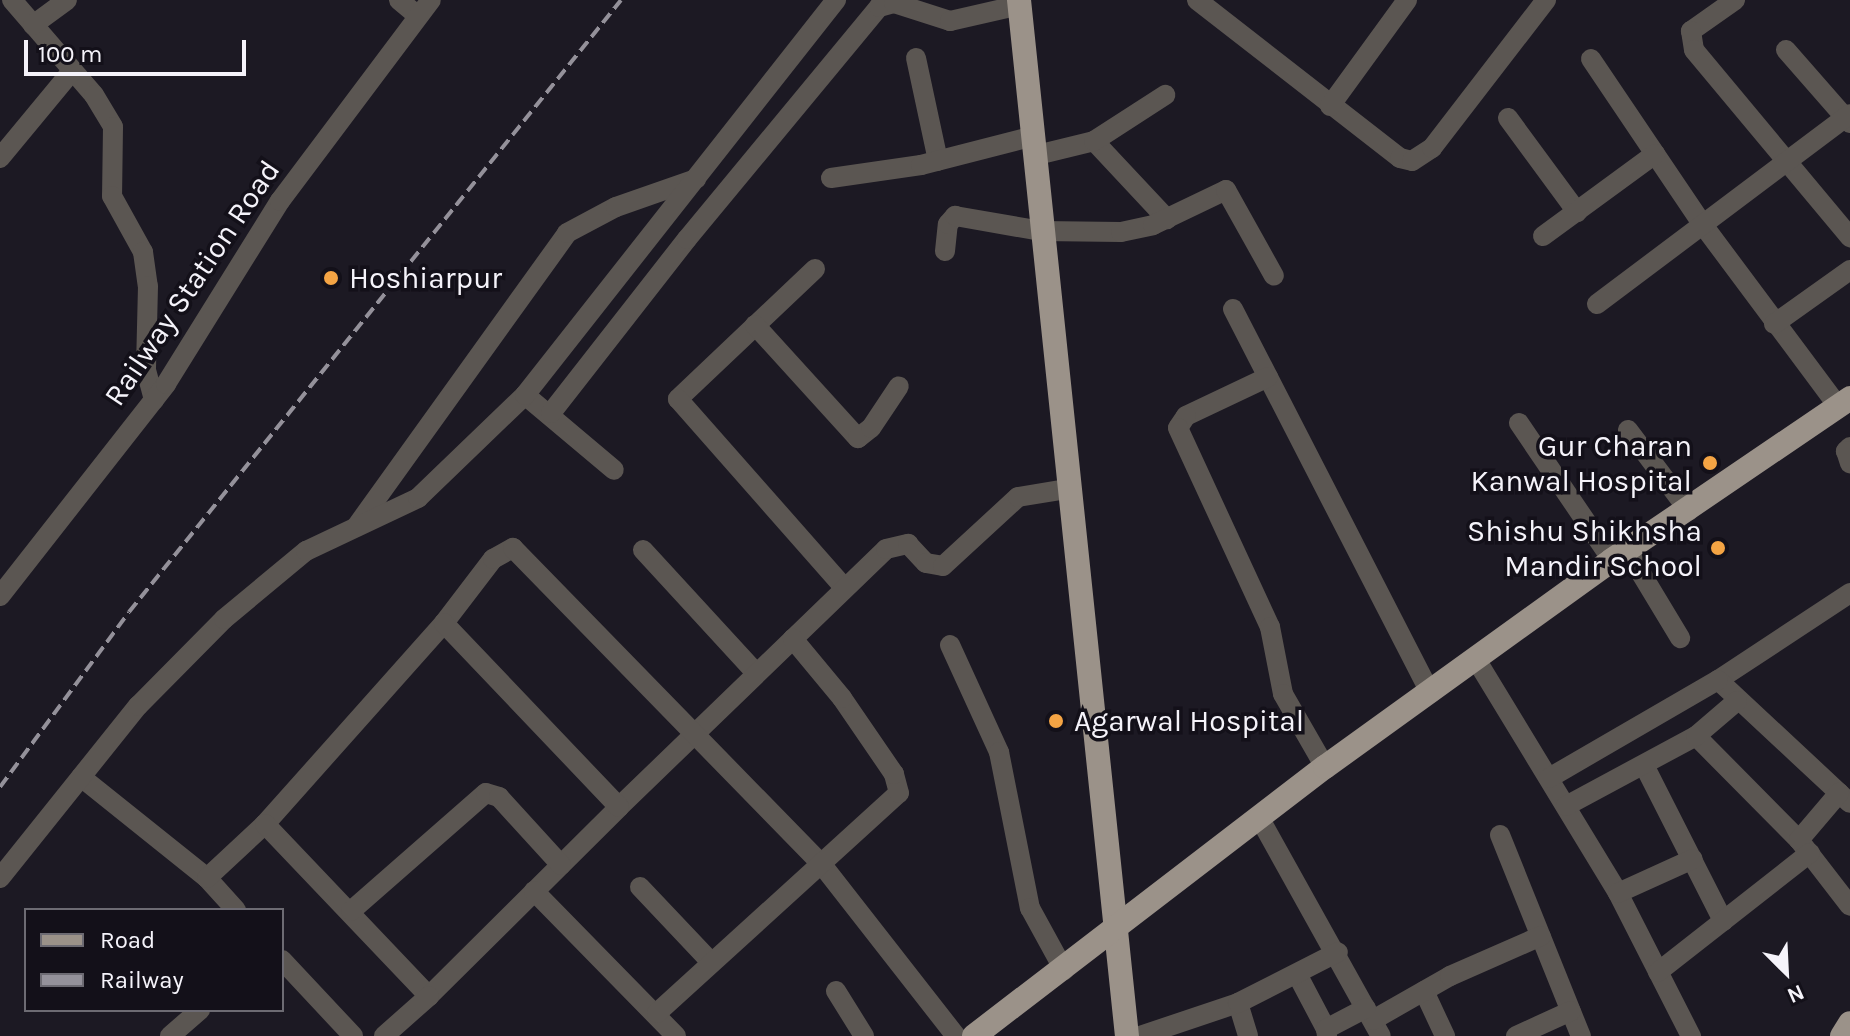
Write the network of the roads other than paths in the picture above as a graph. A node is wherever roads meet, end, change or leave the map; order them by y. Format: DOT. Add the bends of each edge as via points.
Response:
graph roads {
  1 [pos="12,0"];
  2 [pos="67,0"];
  3 [pos="399,0"];
  4 [pos="836,0"];
  5 [pos="1197,0"];
  6 [pos="1546,0"];
  7 [pos="1735,0"];
  8 [pos="1019,3"];
  9 [pos="1397,3"];
  10 [pos="424,8"];
  11 [pos="33,25"];
  12 [pos="1786,50"];
  13 [pos="916,58"];
  14 [pos="1591,59"];
  15 [pos="72,71"];
  16 [pos="1165,95"];
  17 [pos="1330,106"];
  18 [pos="1508,118"];
  19 [pos="1848,118"];
  20 [pos="1094,141"];
  21 [pos="1036,145"];
  22 [pos="3,148"];
  23 [pos="1655,154"];
  24 [pos="938,161"];
  25 [pos="1786,162"];
  26 [pos="831,178"];
  27 [pos="696,179"];
  28 [pos="1577,212"];
  29 [pos="1167,219"];
  30 [pos="1703,225"];
  31 [pos="1041,231"];
  32 [pos="1543,236"];
  33 [pos="1850,237"];
  34 [pos="945,251"];
  35 [pos="815,269"];
  36 [pos="1850,270"];
  37 [pos="1274,276"];
  38 [pos="1597,304"];
  39 [pos="1233,309"];
  40 [pos="1774,324"];
  41 [pos="755,325"];
  42 [pos="1268,377"];
  43 [pos="899,386"];
  44 [pos="525,395"];
  45 [pos="154,400"];
  46 [pos="1844,402"];
  47 [pos="551,413"];
  48 [pos="1519,423"];
  49 [pos="1628,430"];
  50 [pos="1850,447"];
  51 [pos="1850,463"];
  52 [pos="614,470"];
  53 [pos="1067,489"];
  54 [pos="1689,511"];
  55 [pos="356,527"];
  56 [pos="643,550"];
  57 [pos="1619,555"];
  58 [pos="3,586"];
  59 [pos="844,587"];
  60 [pos="1850,593"];
  61 [pos="444,623"];
  62 [pos="1680,638"];
  63 [pos="793,639"];
  64 [pos="950,645"];
  65 [pos="1477,661"];
  66 [pos="756,673"];
  67 [pos="1718,680"];
  68 [pos="1430,693"];
  69 [pos="1737,701"];
  70 [pos="693,736"];
  71 [pos="1696,736"];
  72 [pos="1644,765"];
  73 [pos="1325,767"];
  74 [pos="81,777"];
  75 [pos="1549,778"];
  76 [pos="1844,798"];
  77 [pos="1566,806"];
  78 [pos="619,807"];
  79 [pos="1260,819"];
  80 [pos="265,824"];
  81 [pos="1500,835"];
  82 [pos="1804,846"];
  83 [pos="1693,859"];
  84 [pos="561,865"];
  85 [pos="823,866"];
  86 [pos="0,878"];
  87 [pos="207,878"];
  88 [pos="640,887"];
  89 [pos="534,891"];
  90 [pos="1618,893"];
  91 [pos="1850,906"];
  92 [pos="234,908"];
  93 [pos="351,911"];
  94 [pos="1723,921"];
  95 [pos="1115,930"];
  96 [pos="1541,936"];
  97 [pos="1338,952"];
  98 [pos="710,961"];
  99 [pos="284,962"];
  100 [pos="1064,970"];
  101 [pos="1658,972"];
  102 [pos="1297,974"];
  103 [pos="836,991"];
  104 [pos="1424,991"];
  105 [pos="429,996"];
  106 [pos="1238,1003"];
  107 [pos="1571,1011"];
  108 [pos="198,1012"];
  109 [pos="657,1013"];
  110 [pos="1373,1021"];
  111 [pos="1850,1023"];
  112 [pos="1326,1033"];
  113 [pos="170,1036"];
  114 [pos="353,1036"];
  115 [pos="384,1036"];
  116 [pos="676,1036"];
  117 [pos="864,1036"];
  118 [pos="956,1036"];
  119 [pos="974,1036"];
  120 [pos="1127,1036"];
  121 [pos="1140,1036"];
  122 [pos="1248,1036"];
  123 [pos="1445,1036"];
  124 [pos="1516,1036"];
  125 [pos="1581,1036"];
  126 [pos="1691,1036"];
  127 [pos="1842,1036"];
  1 -- 11 [label="street"];
  2 -- 11 [label="street"];
  3 -- 10 [label="street"];
  4 -- 27 [label="street"];
  5 -- 17 [label="street"];
  6 -- 17 [label="street" via="1432,148 1412,161 1400,158"];
  7 -- 25 [label="street" via="1691,31 1690,41"];
  8 -- 21 [label="main road"];
  8 -- 47 [label="street" via="950,21 894,3 879,7"];
  9 -- 17 [label="street"];
  10 -- 45 [label="street, Railway Station Road" via="280,201"];
  11 -- 15 [label="street"];
  12 -- 19 [label="street"];
  13 -- 24 [label="street"];
  14 -- 23 [label="street"];
  15 -- 22 [label="street"];
  15 -- 45 [label="street" via="101,105 116,136 112,196 143,252 146,370"];
  16 -- 20 [label="street"];
  18 -- 28 [label="street"];
  19 -- 25 [label="street"];
  20 -- 21 [label="street"];
  20 -- 29 [label="street"];
  21 -- 24 [label="street"];
  21 -- 31 [label="main road"];
  23 -- 28 [label="street"];
  23 -- 30 [label="street"];
  24 -- 26 [label="street"];
  25 -- 30 [label="street"];
  25 -- 33 [label="street"];
  27 -- 44 [label="street"];
  27 -- 55 [label="street" via="616,207 567,233"];
  28 -- 32 [label="street"];
  29 -- 31 [label="street" via="1121,232"];
  29 -- 37 [label="street" via="1226,190"];
  30 -- 38 [label="street"];
  30 -- 40 [label="street"];
  31 -- 34 [label="street" via="955,216 948,224"];
  31 -- 53 [label="main road"];
  35 -- 41 [label="street"];
  36 -- 40 [label="street"];
  39 -- 42 [label="street"];
  40 -- 46 [label="street"];
  41 -- 43 [label="street" via="858,438 871,428"];
  41 -- 59 [label="street" via="678,402"];
  42 -- 68 [label="street"];
  42 -- 73 [label="street" via="1186,416 1178,428 1267,619 1283,694"];
  44 -- 47 [label="street"];
  44 -- 55 [label="street" via="443,479 418,498"];
  45 -- 58 [label="street, Railway Station Road"];
  46 -- 54 [label="main road"];
  47 -- 52 [label="street"];
  48 -- 57 [label="street"];
  49 -- 54 [label="street"];
  50 -- 51 [label="street"];
  53 -- 59 [label="street" via="1018,497 943,566 926,563 908,544 894,544"];
  53 -- 95 [label="main road"];
  54 -- 57 [label="main road"];
  55 -- 74 [label="street" via="290,562 224,619 160,682"];
  56 -- 66 [label="street"];
  57 -- 62 [label="street"];
  57 -- 65 [label="main road"];
  59 -- 63 [label="street"];
  60 -- 67 [label="street"];
  61 -- 70 [label="street" via="493,559 504,550 520,551"];
  61 -- 78 [label="street"];
  61 -- 80 [label="street"];
  63 -- 66 [label="street"];
  63 -- 85 [label="street" via="842,698 900,784 893,800"];
  64 -- 100 [label="street" via="999,752 1036,923"];
  65 -- 68 [label="main road"];
  65 -- 75 [label="street"];
  66 -- 70 [label="street"];
  67 -- 69 [label="street"];
  67 -- 75 [label="street"];
  68 -- 73 [label="main road"];
  69 -- 71 [label="street"];
  69 -- 76 [label="street"];
  70 -- 78 [label="street"];
  70 -- 85 [label="street"];
  71 -- 72 [label="street"];
  71 -- 82 [label="street"];
  72 -- 77 [label="street"];
  72 -- 83 [label="street"];
  73 -- 79 [label="main road"];
  74 -- 86 [label="street"];
  74 -- 87 [label="street"];
  75 -- 77 [label="street"];
  76 -- 82 [label="street"];
  77 -- 90 [label="street"];
  78 -- 84 [label="street"];
  79 -- 95 [label="main road"];
  79 -- 97 [label="street"];
  80 -- 87 [label="street"];
  80 -- 93 [label="street"];
  81 -- 96 [label="street"];
  82 -- 91 [label="street"];
  82 -- 94 [label="street"];
  83 -- 90 [label="street"];
  83 -- 94 [label="street"];
  84 -- 89 [label="street"];
  84 -- 93 [label="street" via="499,797 486,793"];
  85 -- 98 [label="street"];
  85 -- 118 [label="street"];
  87 -- 92 [label="street"];
  88 -- 98 [label="street"];
  89 -- 105 [label="street"];
  89 -- 109 [label="street"];
  90 -- 101 [label="street"];
  93 -- 105 [label="street"];
  94 -- 101 [label="street"];
  95 -- 100 [label="main road"];
  95 -- 120 [label="main road"];
  96 -- 104 [label="street"];
  96 -- 107 [label="street"];
  97 -- 102 [label="street"];
  97 -- 110 [label="street"];
  98 -- 109 [label="street"];
  99 -- 114 [label="street"];
  100 -- 119 [label="main road"];
  101 -- 126 [label="street"];
  102 -- 106 [label="street"];
  102 -- 112 [label="street"];
  103 -- 117 [label="street"];
  104 -- 110 [label="street"];
  104 -- 123 [label="street"];
  105 -- 115 [label="street"];
  106 -- 121 [label="street"];
  106 -- 122 [label="street"];
  107 -- 124 [label="street"];
  107 -- 125 [label="street"];
  108 -- 113 [label="street"];
  109 -- 116 [label="street"];
  110 -- 112 [label="street"];
  111 -- 127 [label="main road"];
}
